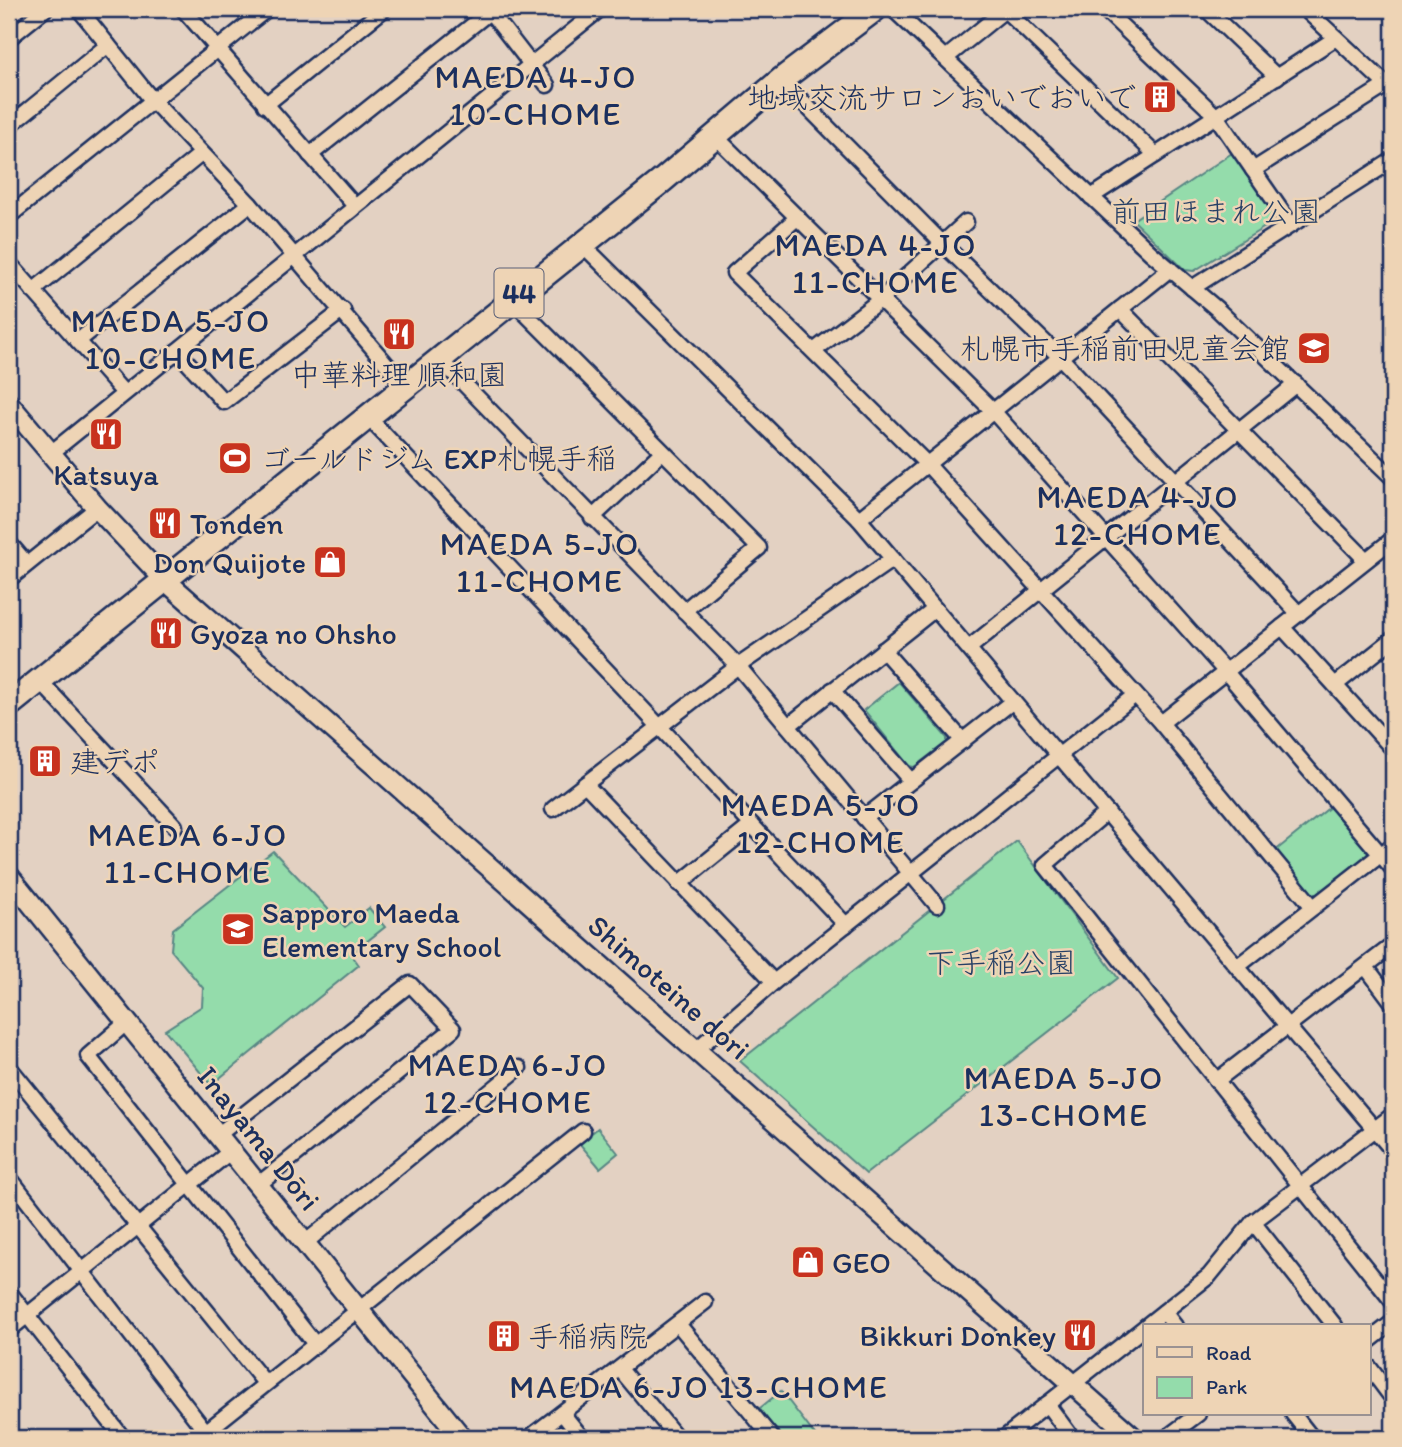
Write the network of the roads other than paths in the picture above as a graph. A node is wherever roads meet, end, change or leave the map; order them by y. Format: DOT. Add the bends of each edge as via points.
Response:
graph roads {
  1 [pos="46,9"];
  2 [pos="79,9"];
  3 [pos="183,9"];
  4 [pos="267,9"];
  5 [pos="384,9"];
  6 [pos="491,9"];
  7 [pos="600,9"];
  8 [pos="875,9"];
  9 [pos="893,9"];
  10 [pos="1006,9"];
  11 [pos="1104,9"];
  12 [pos="1206,9"];
  13 [pos="1305,9"];
  14 [pos="9,38"];
  15 [pos="1336,38"];
  16 [pos="108,45"];
  17 [pos="216,50"];
  18 [pos="947,57"];
  19 [pos="531,64"];
  20 [pos="1277,77"];
  21 [pos="781,80"];
  22 [pos="547,85"];
  23 [pos="1391,86"];
  24 [pos="153,101"];
  25 [pos="265,105"];
  26 [pos="1216,116"];
  27 [pos="9,126"];
  28 [pos="715,136"];
  29 [pos="201,154"];
  30 [pos="310,155"];
  31 [pos="1156,155"];
  32 [pos="1393,160"];
  33 [pos="1253,170"];
  34 [pos="1091,197"];
  35 [pos="250,204"];
  36 [pos="355,206"];
  37 [pos="9,216"];
  38 [pos="798,217"];
  39 [pos="966,222"];
  40 [pos="1291,225"];
  41 [pos="582,244"];
  42 [pos="943,244"];
  43 [pos="294,255"];
  44 [pos="9,263"];
  45 [pos="1170,269"];
  46 [pos="1192,288"];
  47 [pos="33,291"];
  48 [pos="511,299"];
  49 [pos="880,300"];
  50 [pos="1120,309"];
  51 [pos="343,310"];
  52 [pos="78,341"];
  53 [pos="815,350"];
  54 [pos="177,351"];
  55 [pos="1060,356"];
  56 [pos="439,358"];
  57 [pos="1296,384"];
  58 [pos="405,386"];
  59 [pos="124,393"];
  60 [pos="9,404"];
  61 [pos="993,411"];
  62 [pos="367,416"];
  63 [pos="1240,432"];
  64 [pos="662,452"];
  65 [pos="51,453"];
  66 [pos="927,464"];
  67 [pos="1393,478"];
  68 [pos="1177,482"];
  69 [pos="97,508"];
  70 [pos="592,518"];
  71 [pos="859,519"];
  72 [pos="1107,539"];
  73 [pos="1393,539"];
  74 [pos="9,543"];
  75 [pos="893,559"];
  76 [pos="1366,560"];
  77 [pos="27,564"];
  78 [pos="9,579"];
  79 [pos="165,580"];
  80 [pos="1040,590"];
  81 [pos="935,609"];
  82 [pos="684,611"];
  83 [pos="1299,614"];
  84 [pos="1282,627"];
  85 [pos="1393,639"];
  86 [pos="969,648"];
  87 [pos="883,650"];
  88 [pos="738,666"];
  89 [pos="1226,671"];
  90 [pos="40,681"];
  91 [pos="1335,685"];
  92 [pos="832,690"];
  93 [pos="1135,695"];
  94 [pos="1013,701"];
  95 [pos="9,705"];
  96 [pos="1161,723"];
  97 [pos="659,725"];
  98 [pos="788,726"];
  99 [pos="963,741"];
  100 [pos="1391,744"];
  101 [pos="1059,755"];
  102 [pos="911,781"];
  103 [pos="585,784"];
  104 [pos="553,808"];
  105 [pos="1107,812"];
  106 [pos="864,818"];
  107 [pos="752,825"];
  108 [pos="175,826"];
  109 [pos="1387,850"];
  110 [pos="1393,869"];
  111 [pos="910,874"];
  112 [pos="9,876"];
  113 [pos="679,884"];
  114 [pos="937,905"];
  115 [pos="1312,907"];
  116 [pos="846,925"];
  117 [pos="1393,945"];
  118 [pos="1238,967"];
  119 [pos="1366,967"];
  120 [pos="774,982"];
  121 [pos="1393,1003"];
  122 [pos="126,1023"];
  123 [pos="1288,1026"];
  124 [pos="696,1049"];
  125 [pos="9,1067"];
  126 [pos="519,1069"];
  127 [pos="1216,1081"];
  128 [pos="1393,1115"];
  129 [pos="1375,1129"];
  130 [pos="583,1131"];
  131 [pos="219,1134"];
  132 [pos="231,1151"];
  133 [pos="1393,1151"];
  134 [pos="9,1177"];
  135 [pos="190,1184"];
  136 [pos="260,1184"];
  137 [pos="1302,1185"];
  138 [pos="1253,1222"];
  139 [pos="136,1226"];
  140 [pos="306,1242"];
  141 [pos="83,1270"];
  142 [pos="9,1292"];
  143 [pos="705,1302"];
  144 [pos="1393,1303"];
  145 [pos="359,1308"];
  146 [pos="1164,1312"];
  147 [pos="28,1315"];
  148 [pos="1393,1322"];
  149 [pos="678,1324"];
  150 [pos="1149,1324"];
  151 [pos="1173,1324"];
  152 [pos="1333,1324"];
  153 [pos="1143,1329"];
  154 [pos="9,1330"];
  155 [pos="1370,1340"];
  156 [pos="315,1344"];
  157 [pos="620,1368"];
  158 [pos="1370,1368"];
  159 [pos="265,1383"];
  160 [pos="1074,1384"];
  161 [pos="1393,1399"];
  162 [pos="1047,1404"];
  163 [pos="562,1413"];
  164 [pos="1195,1416"];
  165 [pos="1295,1416"];
  166 [pos="202,1435"];
  167 [pos="123,1438"];
  168 [pos="462,1438"];
  169 [pos="529,1438"];
  170 [pos="582,1438"];
  171 [pos="677,1438"];
  172 [pos="772,1438"];
  173 [pos="1004,1438"];
  174 [pos="1072,1438"];
  175 [pos="1135,1438"];
  176 [pos="1166,1438"];
  177 [pos="1312,1438"];
  1 -- 14 [label="street"];
  2 -- 16 [label="street"];
  3 -- 17 [label="street"];
  4 -- 17 [label="street"];
  5 -- 25 [label="street"];
  6 -- 19 [label="street"];
  6 -- 30 [label="street"];
  7 -- 19 [label="street"];
  8 -- 21 [label="main road, 44"];
  9 -- 18 [label="street"];
  10 -- 18 [label="street"];
  10 -- 31 [label="street"];
  11 -- 26 [label="street"];
  12 -- 20 [label="street"];
  13 -- 15 [label="street"];
  15 -- 20 [label="street"];
  15 -- 23 [label="street"];
  16 -- 24 [label="street"];
  16 -- 27 [label="street"];
  17 -- 24 [label="street"];
  17 -- 25 [label="street"];
  18 -- 34 [label="street"];
  19 -- 22 [label="street"];
  19 -- 36 [label="street"];
  20 -- 26 [label="street"];
  21 -- 28 [label="main road, 44"];
  21 -- 42 [label="street"];
  23 -- 33 [label="street"];
  24 -- 29 [label="street"];
  24 -- 37 [label="street"];
  25 -- 30 [label="street"];
  26 -- 31 [label="street"];
  26 -- 33 [label="street"];
  28 -- 38 [label="street"];
  28 -- 41 [label="main road, 44"];
  29 -- 35 [label="street"];
  29 -- 47 [label="street"];
  30 -- 36 [label="street"];
  31 -- 34 [label="street"];
  32 -- 40 [label="street"];
  33 -- 40 [label="street"];
  34 -- 45 [label="street"];
  35 -- 43 [label="street"];
  35 -- 52 [label="street"];
  36 -- 43 [label="street"];
  38 -- 49 [label="street"];
  38 -- 53 [label="street" via="734,273"];
  39 -- 42 [label="street"];
  40 -- 46 [label="street"];
  41 -- 48 [label="main road, 44"];
  41 -- 71 [label="street"];
  42 -- 49 [label="street"];
  42 -- 55 [label="street"];
  43 -- 51 [label="street"];
  43 -- 54 [label="street"];
  44 -- 47 [label="street"];
  45 -- 46 [label="street"];
  45 -- 50 [label="street"];
  46 -- 57 [label="street"];
  47 -- 52 [label="street"];
  48 -- 56 [label="main road, 44"];
  48 -- 64 [label="street"];
  49 -- 53 [label="street"];
  49 -- 61 [label="street"];
  50 -- 55 [label="street"];
  50 -- 63 [label="street"];
  51 -- 54 [label="street" via="224,402"];
  51 -- 58 [label="street"];
  52 -- 59 [label="street"];
  53 -- 66 [label="street"];
  54 -- 59 [label="street"];
  55 -- 61 [label="street"];
  55 -- 68 [label="street"];
  56 -- 58 [label="main road, 44"];
  56 -- 70 [label="street"];
  57 -- 63 [label="street"];
  57 -- 67 [label="street"];
  58 -- 62 [label="main road, 44"];
  59 -- 65 [label="street"];
  60 -- 65 [label="street, Shimoteine dori"];
  61 -- 66 [label="street"];
  61 -- 72 [label="street"];
  62 -- 79 [label="main road, 44"];
  62 -- 97 [label="street"];
  63 -- 68 [label="street"];
  63 -- 76 [label="street"];
  64 -- 70 [label="street"];
  64 -- 82 [label="street" via="760,548"];
  65 -- 69 [label="street, Shimoteine dori"];
  66 -- 71 [label="street"];
  66 -- 80 [label="street"];
  68 -- 72 [label="street"];
  68 -- 83 [label="street"];
  69 -- 77 [label="street"];
  69 -- 79 [label="street, Shimoteine dori"];
  70 -- 82 [label="street"];
  71 -- 75 [label="street"];
  72 -- 80 [label="street"];
  72 -- 89 [label="street"];
  73 -- 76 [label="street"];
  74 -- 77 [label="street"];
  75 -- 81 [label="street"];
  75 -- 88 [label="street"];
  76 -- 83 [label="street"];
  77 -- 78 [label="street"];
  79 -- 90 [label="main road, 44"];
  79 -- 124 [label="street, Shimoteine dori"];
  80 -- 86 [label="street"];
  80 -- 93 [label="street"];
  81 -- 86 [label="street"];
  81 -- 87 [label="street"];
  82 -- 88 [label="street"];
  83 -- 84 [label="street"];
  84 -- 89 [label="street"];
  84 -- 91 [label="street"];
  85 -- 91 [label="street"];
  86 -- 94 [label="street"];
  87 -- 92 [label="street"];
  87 -- 99 [label="street"];
  88 -- 97 [label="street"];
  88 -- 98 [label="street"];
  89 -- 96 [label="street"];
  89 -- 109 [label="street"];
  90 -- 95 [label="main road, 44"];
  90 -- 108 [label="street"];
  91 -- 100 [label="street"];
  92 -- 98 [label="street"];
  92 -- 102 [label="street"];
  93 -- 96 [label="street"];
  93 -- 101 [label="street"];
  94 -- 99 [label="street"];
  94 -- 101 [label="street"];
  96 -- 115 [label="street"];
  97 -- 103 [label="street"];
  97 -- 107 [label="street"];
  98 -- 106 [label="street"];
  99 -- 102 [label="street"];
  101 -- 105 [label="street"];
  101 -- 111 [label="street"];
  102 -- 106 [label="street"];
  103 -- 104 [label="street"];
  103 -- 113 [label="street"];
  105 -- 118 [label="street"];
  105 -- 127 [label="street" via="1045,865"];
  106 -- 111 [label="street"];
  107 -- 113 [label="street"];
  107 -- 116 [label="street"];
  109 -- 110 [label="street"];
  109 -- 115 [label="street"];
  111 -- 114 [label="street"];
  111 -- 116 [label="street"];
  112 -- 122 [label="street, Inayama Dōri"];
  113 -- 120 [label="street"];
  115 -- 118 [label="street"];
  116 -- 120 [label="street"];
  117 -- 119 [label="street"];
  118 -- 123 [label="street"];
  119 -- 121 [label="street"];
  119 -- 123 [label="street"];
  120 -- 124 [label="street"];
  122 -- 131 [label="street, Inayama Dōri"];
  122 -- 135 [label="street" via="88,1056"];
  123 -- 127 [label="street"];
  123 -- 129 [label="street"];
  124 -- 160 [label="street, Shimoteine dori"];
  125 -- 139 [label="street"];
  126 -- 140 [label="street"];
  127 -- 137 [label="street"];
  128 -- 129 [label="street"];
  129 -- 133 [label="street"];
  129 -- 137 [label="street"];
  130 -- 145 [label="street"];
  131 -- 132 [label="street, Inayama Dōri"];
  131 -- 136 [label="street" via="410,984 453,1029"];
  132 -- 135 [label="street"];
  132 -- 136 [label="street, Inayama Dōri"];
  134 -- 141 [label="street"];
  135 -- 139 [label="street"];
  135 -- 156 [label="street"];
  136 -- 140 [label="street, Inayama Dōri"];
  137 -- 138 [label="street"];
  137 -- 144 [label="street"];
  138 -- 146 [label="street" via="1209,1276"];
  138 -- 152 [label="street"];
  139 -- 141 [label="street"];
  139 -- 159 [label="street"];
  140 -- 145 [label="street, Inayama Dōri"];
  141 -- 147 [label="street"];
  141 -- 166 [label="street"];
  142 -- 147 [label="street"];
  143 -- 149 [label="street"];
  145 -- 156 [label="street"];
  145 -- 168 [label="street, Inayama Dōri"];
  146 -- 150 [label="street"];
  146 -- 151 [label="street"];
  147 -- 154 [label="street"];
  147 -- 167 [label="street"];
  148 -- 155 [label="street"];
  149 -- 157 [label="street"];
  149 -- 172 [label="street"];
  153 -- 160 [label="street"];
  156 -- 159 [label="street"];
  157 -- 163 [label="street"];
  157 -- 171 [label="street"];
  158 -- 161 [label="street"];
  159 -- 166 [label="street"];
  160 -- 162 [label="street"];
  160 -- 175 [label="street, Shimoteine dori"];
  162 -- 173 [label="street"];
  162 -- 174 [label="street"];
  163 -- 169 [label="street"];
  163 -- 170 [label="street"];
  164 -- 176 [label="street"];
  165 -- 177 [label="street"];
}
